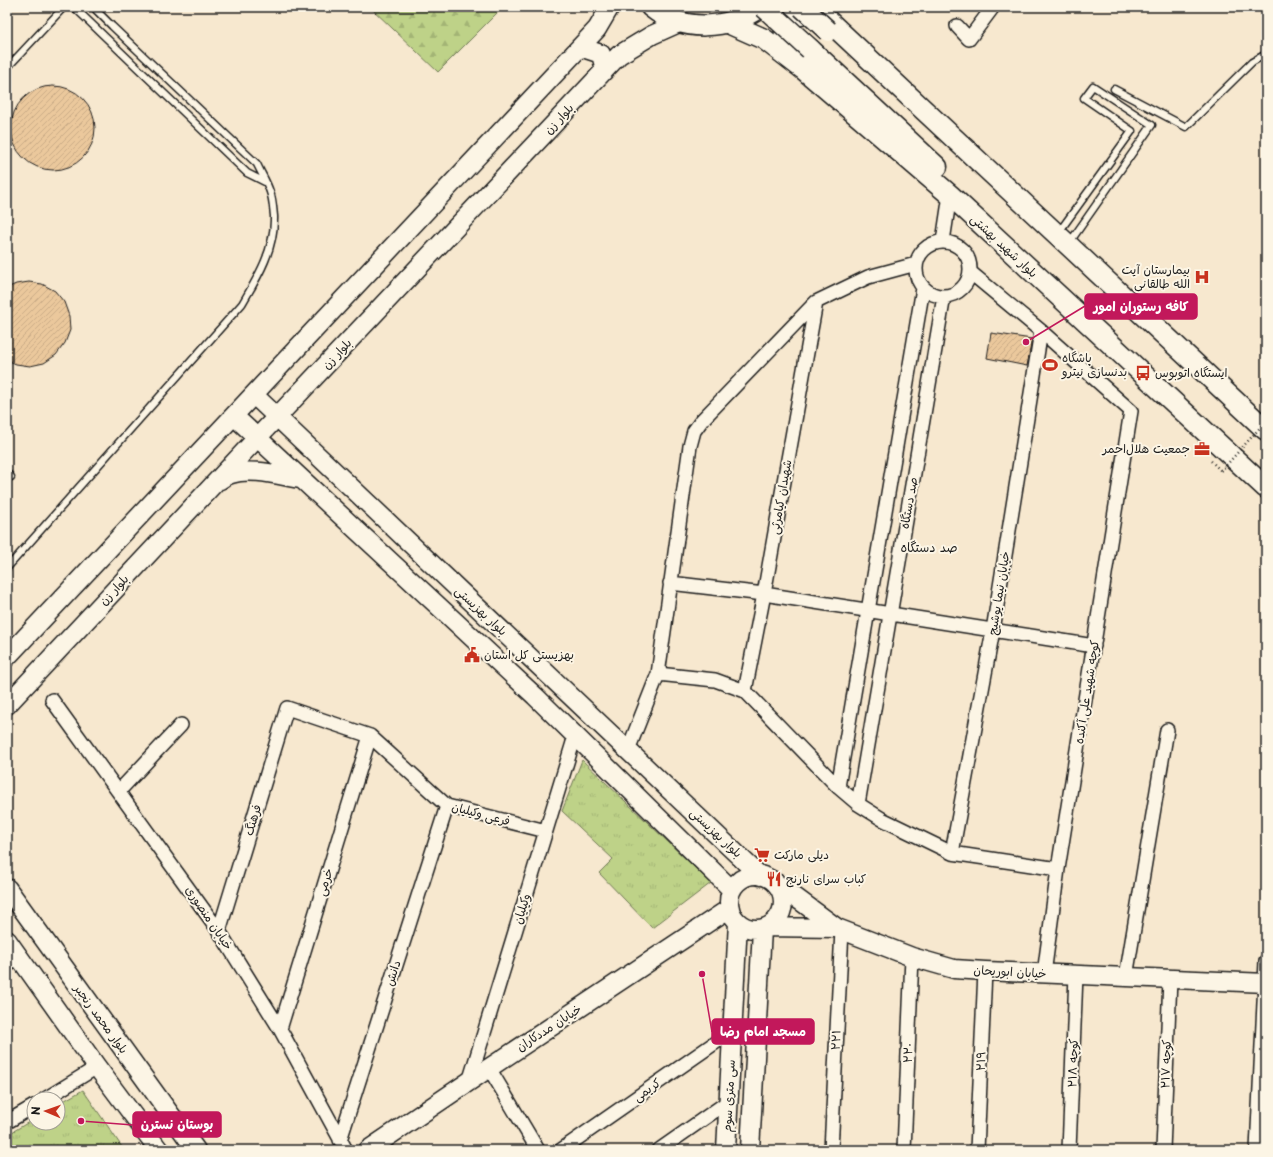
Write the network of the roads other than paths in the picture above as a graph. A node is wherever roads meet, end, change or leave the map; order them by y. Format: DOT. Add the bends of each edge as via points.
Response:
graph roads {
  1 [pos="64,7"];
  2 [pos="74,7"];
  3 [pos="610,7"];
  4 [pos="651,7"];
  5 [pos="760,7"];
  6 [pos="764,7"];
  7 [pos="993,7"];
  8 [pos="96,8"];
  9 [pos="812,9"];
  10 [pos="681,22"];
  11 [pos="728,23"];
  12 [pos="957,26"];
  13 [pos="580,47"];
  14 [pos="1266,54"];
  15 [pos="789,58"];
  16 [pos="7,68"];
  17 [pos="605,70"];
  18 [pos="1114,89"];
  19 [pos="265,182"];
  20 [pos="950,195"];
  21 [pos="1062,240"];
  22 [pos="943,241"];
  23 [pos="916,264"];
  24 [pos="970,272"];
  25 [pos="923,288"];
  26 [pos="944,296"];
  27 [pos="1126,299"];
  28 [pos="816,302"];
  29 [pos="1097,330"];
  30 [pos="1041,331"];
  31 [pos="254,395"];
  32 [pos="234,416"];
  33 [pos="277,417"];
  34 [pos="1266,430"];
  35 [pos="257,438"];
  36 [pos="301,479"];
  37 [pos="214,484"];
  38 [pos="1266,488"];
  39 [pos="7,568"];
  40 [pos="670,583"];
  41 [pos="764,594"];
  42 [pos="868,611"];
  43 [pos="890,614"];
  44 [pos="993,630"];
  45 [pos="1094,646"];
  46 [pos="7,658"];
  47 [pos="658,674"];
  48 [pos="553,679"];
  49 [pos="745,691"];
  50 [pos="534,696"];
  51 [pos="52,700"];
  52 [pos="7,705"];
  53 [pos="181,725"];
  54 [pos="1167,730"];
  55 [pos="370,736"];
  56 [pos="575,736"];
  57 [pos="628,750"];
  58 [pos="838,787"];
  59 [pos="119,791"];
  60 [pos="858,804"];
  61 [pos="447,806"];
  62 [pos="546,831"];
  63 [pos="952,853"];
  64 [pos="1058,869"];
  65 [pos="768,879"];
  66 [pos="7,888"];
  67 [pos="732,890"];
  68 [pos="734,915"];
  69 [pos="764,928"];
  70 [pos="839,929"];
  71 [pos="219,931"];
  72 [pos="7,940"];
  73 [pos="912,957"];
  74 [pos="12,961"];
  75 [pos="1266,961"];
  76 [pos="985,971"];
  77 [pos="1044,974"];
  78 [pos="1076,975"];
  79 [pos="1126,977"];
  80 [pos="1170,979"];
  81 [pos="1265,983"];
  82 [pos="280,1029"];
  83 [pos="732,1031"];
  84 [pos="97,1067"];
  85 [pos="489,1068"];
  86 [pos="469,1082"];
  87 [pos="58,1091"];
  88 [pos="729,1101"];
  89 [pos="26,1111"];
  90 [pos="7,1122"];
  91 [pos="343,1145"];
  92 [pos="159,1150"];
  93 [pos="196,1150"];
  94 [pos="369,1150"];
  95 [pos="538,1150"];
  96 [pos="561,1150"];
  97 [pos="659,1150"];
  98 [pos="726,1150"];
  99 [pos="750,1150"];
  100 [pos="831,1150"];
  101 [pos="904,1150"];
  102 [pos="977,1150"];
  103 [pos="1069,1150"];
  104 [pos="1163,1150"];
  105 [pos="1258,1150"];
  1 -- 16 [label="lane"];
  2 -- 19 [label="lane" via="247,172"];
  3 -- 13 [label="main road" via="597,29"];
  4 -- 10 [label="main road"];
  5 -- 11 [label="main road" via="749,15"];
  6 -- 29 [label="main road, bridge" via="1084,303"];
  7 -- 12 [label="street" via="969,39"];
  8 -- 19 [label="lane" via="257,164"];
  9 -- 15 [label="main road" via="788,21 784,34"];
  9 -- 21 [label="main road"];
  9 -- 27 [label="main road, bridge" via="828,31 1100,286"];
  10 -- 11 [label="main road" via="712,26"];
  10 -- 17 [label="main road, بلوار زن" via="652,35 619,55"];
  11 -- 15 [label="main road, بلوار شهید بهشتی" via="764,39"];
  13 -- 17 [label="main road" via="601,54"];
  13 -- 31 [label="main road"];
  14 -- 18 [label="lane" via="1252,62 1186,127"];
  15 -- 20 [label="main road, بلوار شهید بهشتی"];
  17 -- 33 [label="main road, بلوار زن"];
  19 -- 39 [label="lane" via="273,203 273,240 264,264 242,304"];
  20 -- 22 [label="street"];
  20 -- 29 [label="main road, بلوار شهید بهشتی"];
  21 -- 21 [label="lane" via="1152,125 1093,86 1084,98 1132,131"];
  21 -- 27 [label="main road"];
  22 -- 23 [label="street" via="925,247 919,254"];
  22 -- 24 [label="street" via="954,243 964,250 969,260"];
  23 -- 25 [label="street" via="915,272"];
  23 -- 28 [label="street" via="868,277"];
  24 -- 26 [label="street" via="962,289"];
  24 -- 30 [label="street"];
  25 -- 26 [label="street" via="936,296"];
  25 -- 42 [label="street, صد دستگاه"];
  26 -- 43 [label="street, صد دستگاه"];
  27 -- 34 [label="main road"];
  28 -- 40 [label="street" via="694,431"];
  28 -- 41 [label="street, شهیدان کیامرثی"];
  29 -- 38 [label="main road, بلوار شهید بهشتی"];
  30 -- 44 [label="street, خیابان نیما یوشیج"];
  30 -- 45 [label="street, کوچه شهید علی آکنده" via="1131,411"];
  31 -- 32 [label="main road"];
  31 -- 33 [label="main road, بلوار بهزیستی"];
  32 -- 35 [label="main road"];
  32 -- 46 [label="main road"];
  33 -- 35 [label="main road, بلوار زن"];
  33 -- 48 [label="main road, بلوار بهزیستی"];
  35 -- 36 [label="main road"];
  35 -- 37 [label="main road, بلوار زن"];
  36 -- 37 [label="main road" via="249,472 231,474"];
  36 -- 50 [label="main road"];
  37 -- 52 [label="main road, بلوار زن"];
  40 -- 41 [label="street"];
  40 -- 47 [label="street"];
  41 -- 42 [label="street"];
  41 -- 49 [label="street, شهیدان کیامرثی"];
  42 -- 43 [label="street"];
  42 -- 58 [label="street, صد دستگاه"];
  43 -- 44 [label="street"];
  43 -- 60 [label="street, صد دستگاه"];
  44 -- 45 [label="street"];
  44 -- 63 [label="street, خیابان نیما یوشیج"];
  45 -- 64 [label="street, کوچه شهید علی آکنده"];
  47 -- 49 [label="street" via="715,680"];
  47 -- 57 [label="street"];
  48 -- 50 [label="main road"];
  48 -- 57 [label="main road, بلوار بهزیستی"];
  49 -- 58 [label="street"];
  50 -- 56 [label="main road"];
  51 -- 59 [label="street, خیابان منصوری"];
  53 -- 59 [label="street"];
  54 -- 79 [label="street"];
  55 -- 61 [label="street, فرعی وکیلیان"];
  55 -- 71 [label="street, فرهنگ" via="287,708"];
  55 -- 82 [label="street, خرمی"];
  56 -- 62 [label="street, وکیلیان"];
  56 -- 67 [label="main road"];
  57 -- 65 [label="main road, بلوار بهزیستی"];
  58 -- 60 [label="street"];
  59 -- 71 [label="street, خیابان منصوری"];
  60 -- 63 [label="street" via="882,820"];
  61 -- 62 [label="street, فرعی وکیلیان"];
  61 -- 91 [label="street, دانش"];
  62 -- 86 [label="street, وکیلیان"];
  63 -- 64 [label="street"];
  64 -- 77 [label="street, کوچه شهید علی آکنده"];
  65 -- 67 [label="main road" via="752,876 744,878"];
  65 -- 69 [label="main road" via="780,890 783,906 776,921"];
  65 -- 70 [label="main road, خیابان ابوریحان"];
  66 -- 93 [label="main road, بلوار محمد رنجبر"];
  67 -- 68 [label="main road" via="730,899"];
  68 -- 69 [label="main road" via="749,928"];
  68 -- 83 [label="main road, سی متری سوم"];
  68 -- 85 [label="main road, خیابان مددکاران"];
  69 -- 70 [label="main road"];
  69 -- 99 [label="main road, سی متری سوم"];
  70 -- 73 [label="main road, خیابان ابوریحان"];
  70 -- 100 [label="street, ۲۲۱"];
  71 -- 82 [label="street, خیابان منصوری"];
  72 -- 74 [label="main road"];
  73 -- 76 [label="main road, خیابان ابوریحان" via="954,969"];
  73 -- 101 [label="street, ۲۲۰"];
  74 -- 84 [label="main road"];
  75 -- 81 [label="street"];
  76 -- 77 [label="main road, خیابان ابوریحان"];
  76 -- 102 [label="street, ۲۱۹"];
  77 -- 78 [label="main road, خیابان ابوریحان"];
  78 -- 79 [label="main road, خیابان ابوریحان"];
  78 -- 103 [label="street, کوچه ۲۱۸"];
  79 -- 80 [label="main road, خیابان ابوریحان"];
  80 -- 81 [label="main road, خیابان ابوریحان"];
  80 -- 104 [label="street, کوچه ۲۱۷"];
  81 -- 105 [label="street"];
  82 -- 91 [label="street, خیابان منصوری"];
  83 -- 88 [label="main road, سی متری سوم"];
  83 -- 96 [label="street, کریمی"];
  84 -- 87 [label="street"];
  84 -- 92 [label="main road"];
  85 -- 86 [label="main road, خیابان مددکاران"];
  85 -- 95 [label="street"];
  86 -- 94 [label="main road, خیابان مددکاران"];
  88 -- 97 [label="street"];
  88 -- 98 [label="main road, سی متری سوم"];
  89 -- 90 [label="street"];
}
